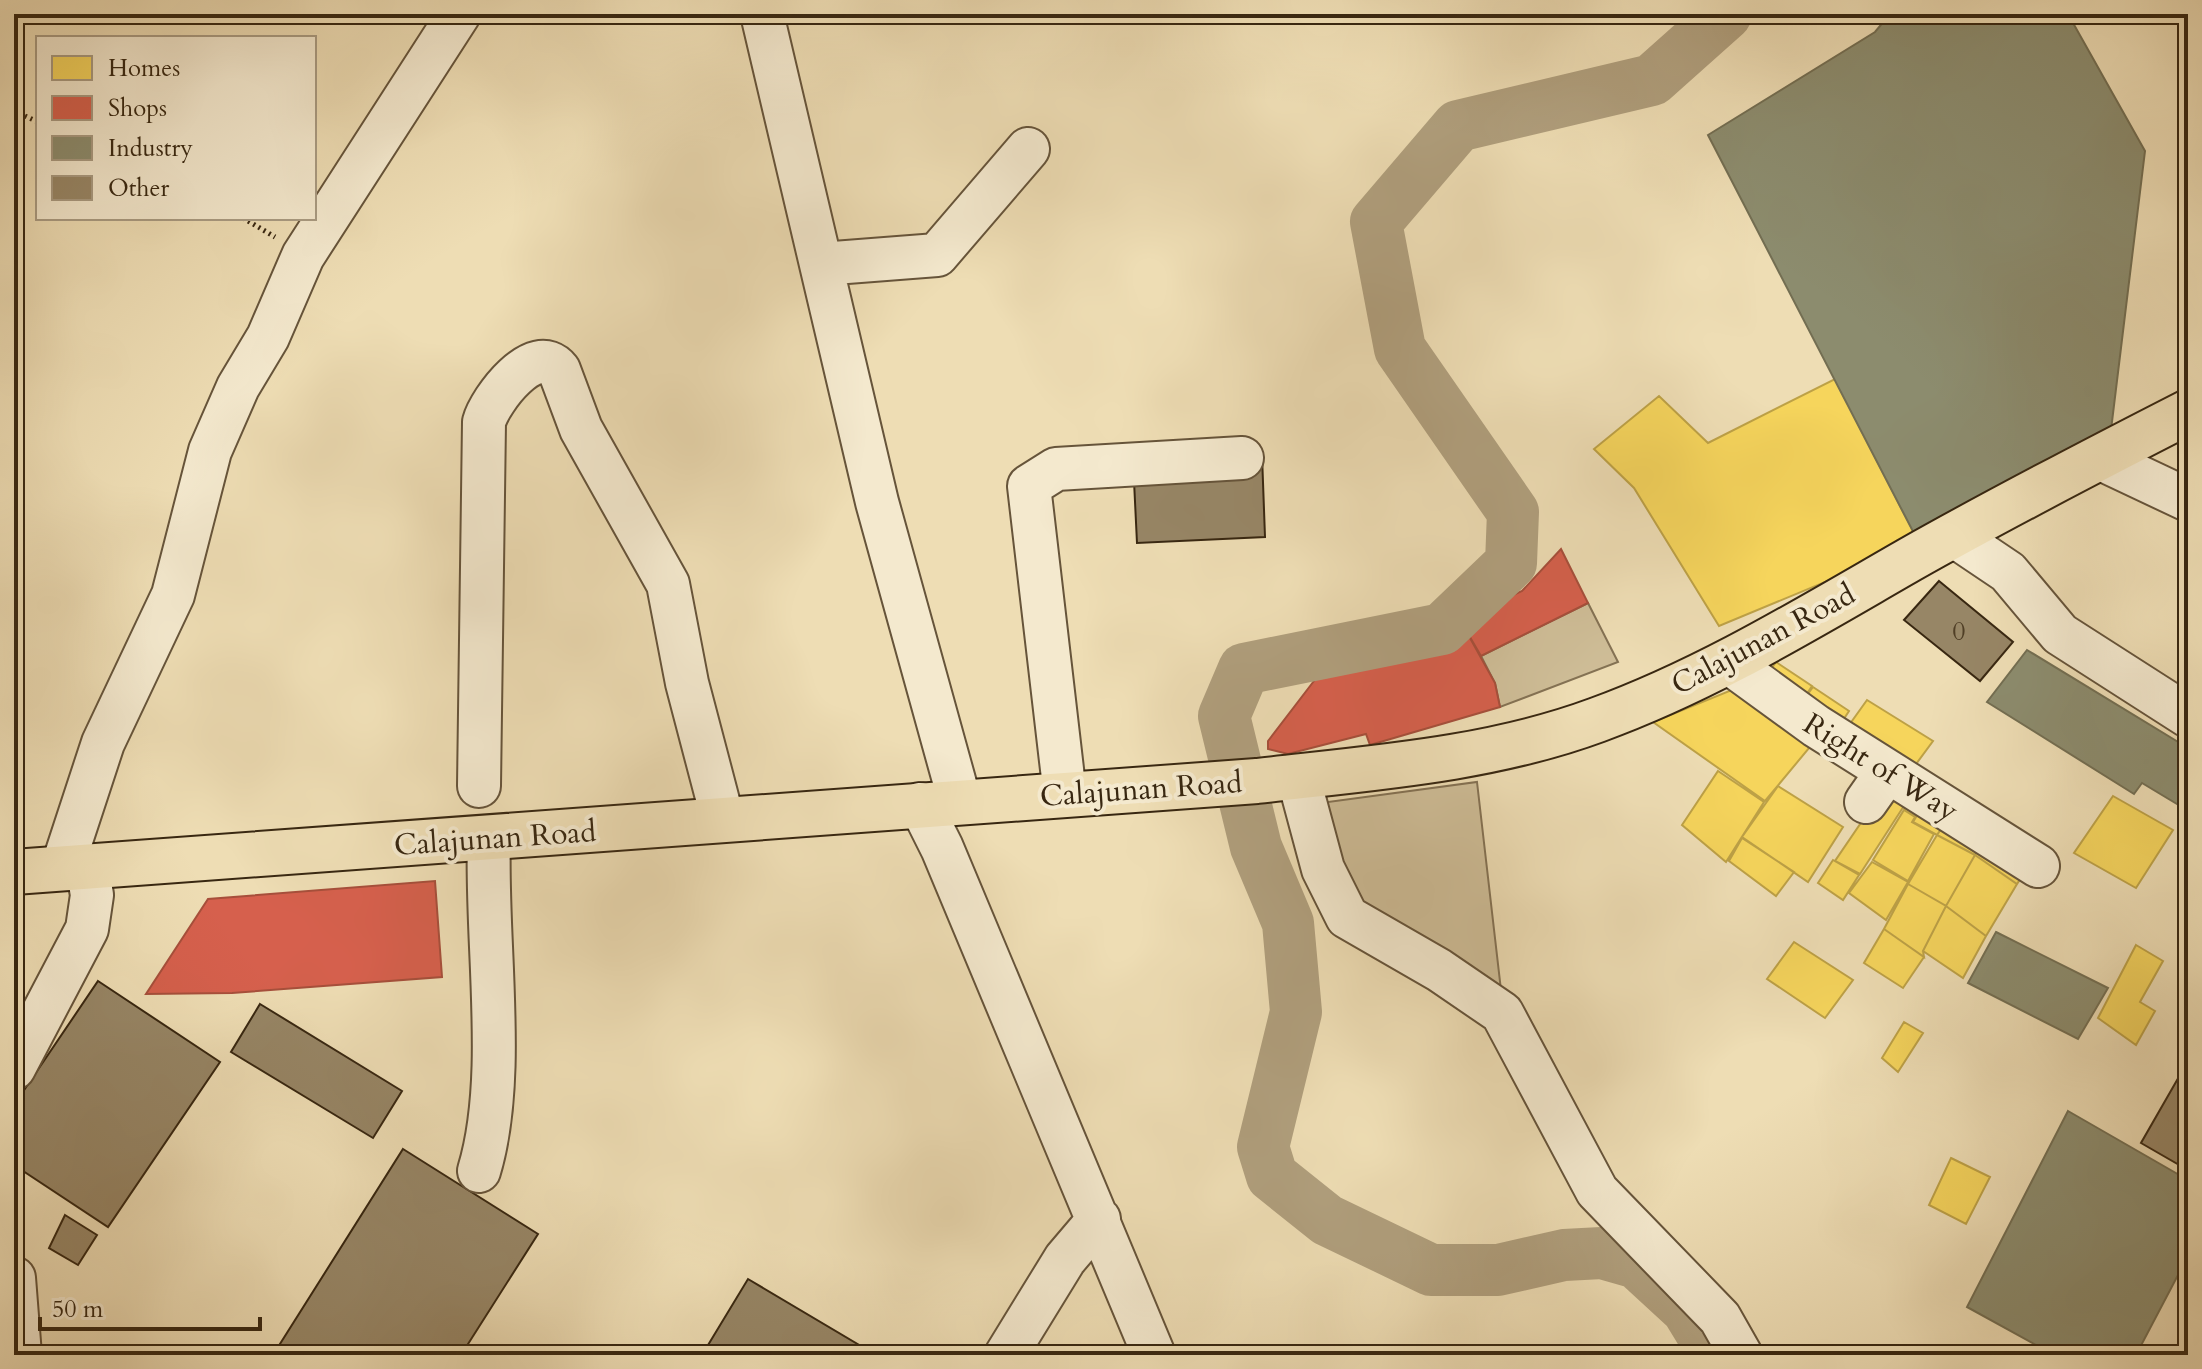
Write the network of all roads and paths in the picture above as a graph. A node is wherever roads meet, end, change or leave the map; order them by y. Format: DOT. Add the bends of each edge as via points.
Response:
graph roads {
  1 [pos="459,14"];
  2 [pos="762,14"];
  3 [pos="14,111"];
  4 [pos="36,121"];
  5 [pos="1028,149"];
  6 [pos="821,264"];
  7 [pos="2188,412"];
  8 [pos="1242,458"];
  9 [pos="2099,458"];
  10 [pos="2188,500"];
  11 [pos="1953,535"];
  12 [pos="1728,662"];
  13 [pos="2188,716"];
  14 [pos="1278,778"];
  15 [pos="479,786"];
  16 [pos="1065,795"];
  17 [pos="940,803"];
  18 [pos="723,820"];
  19 [pos="489,838"];
  20 [pos="2038,866"];
  21 [pos="75,867"];
  22 [pos="14,872"];
  23 [pos="14,1068"];
  24 [pos="479,1171"];
  25 [pos="1099,1219"];
  26 [pos="14,1278"];
  27 [pos="20,1355"];
  28 [pos="1006,1355"];
  29 [pos="1154,1355"];
  30 [pos="1741,1355"];
  1 -- 21 [label="street" via="303,256 268,337 238,387 210,451 173,595 103,743"];
  2 -- 6 [label="street"];
  3 -- 4 [label="path"];
  5 -- 6 [label="street" via="937,255"];
  6 -- 17 [label="street"];
  7 -- 9 [label="main road, Calajunan Road"];
  8 -- 16 [label="street" via="1056,469 1029,486"];
  9 -- 10 [label="street"];
  9 -- 11 [label="main road, Calajunan Road"];
  11 -- 12 [label="main road, Calajunan Road"];
  11 -- 13 [label="street" via="2008,572 2060,634"];
  12 -- 14 [label="main road, Calajunan Road" via="1595,721 1522,742 1431,761"];
  12 -- 20 [label="street, Right of Way" via="1877,787"];
  14 -- 16 [label="main road, Calajunan Road"];
  14 -- 30 [label="street" via="1347,917 1502,1013 1597,1191 1720,1318"];
  15 -- 18 [label="street" via="484,422 488,407 510,381 532,364 553,363 586,441 668,584"];
  16 -- 17 [label="main road, Calajunan Road"];
  17 -- 18 [label="main road, Calajunan Road"];
  17 -- 25 [label="street"];
  18 -- 19 [label="main road, Calajunan Road"];
  19 -- 21 [label="main road, Calajunan Road"];
  19 -- 24 [label="street" via="490,1126"];
  21 -- 22 [label="main road, Calajunan Road"];
  21 -- 23 [label="street" via="92,895 87,929"];
  25 -- 28 [label="street" via="1065,1259"];
  25 -- 29 [label="street"];
  26 -- 27 [label="street"];
}
